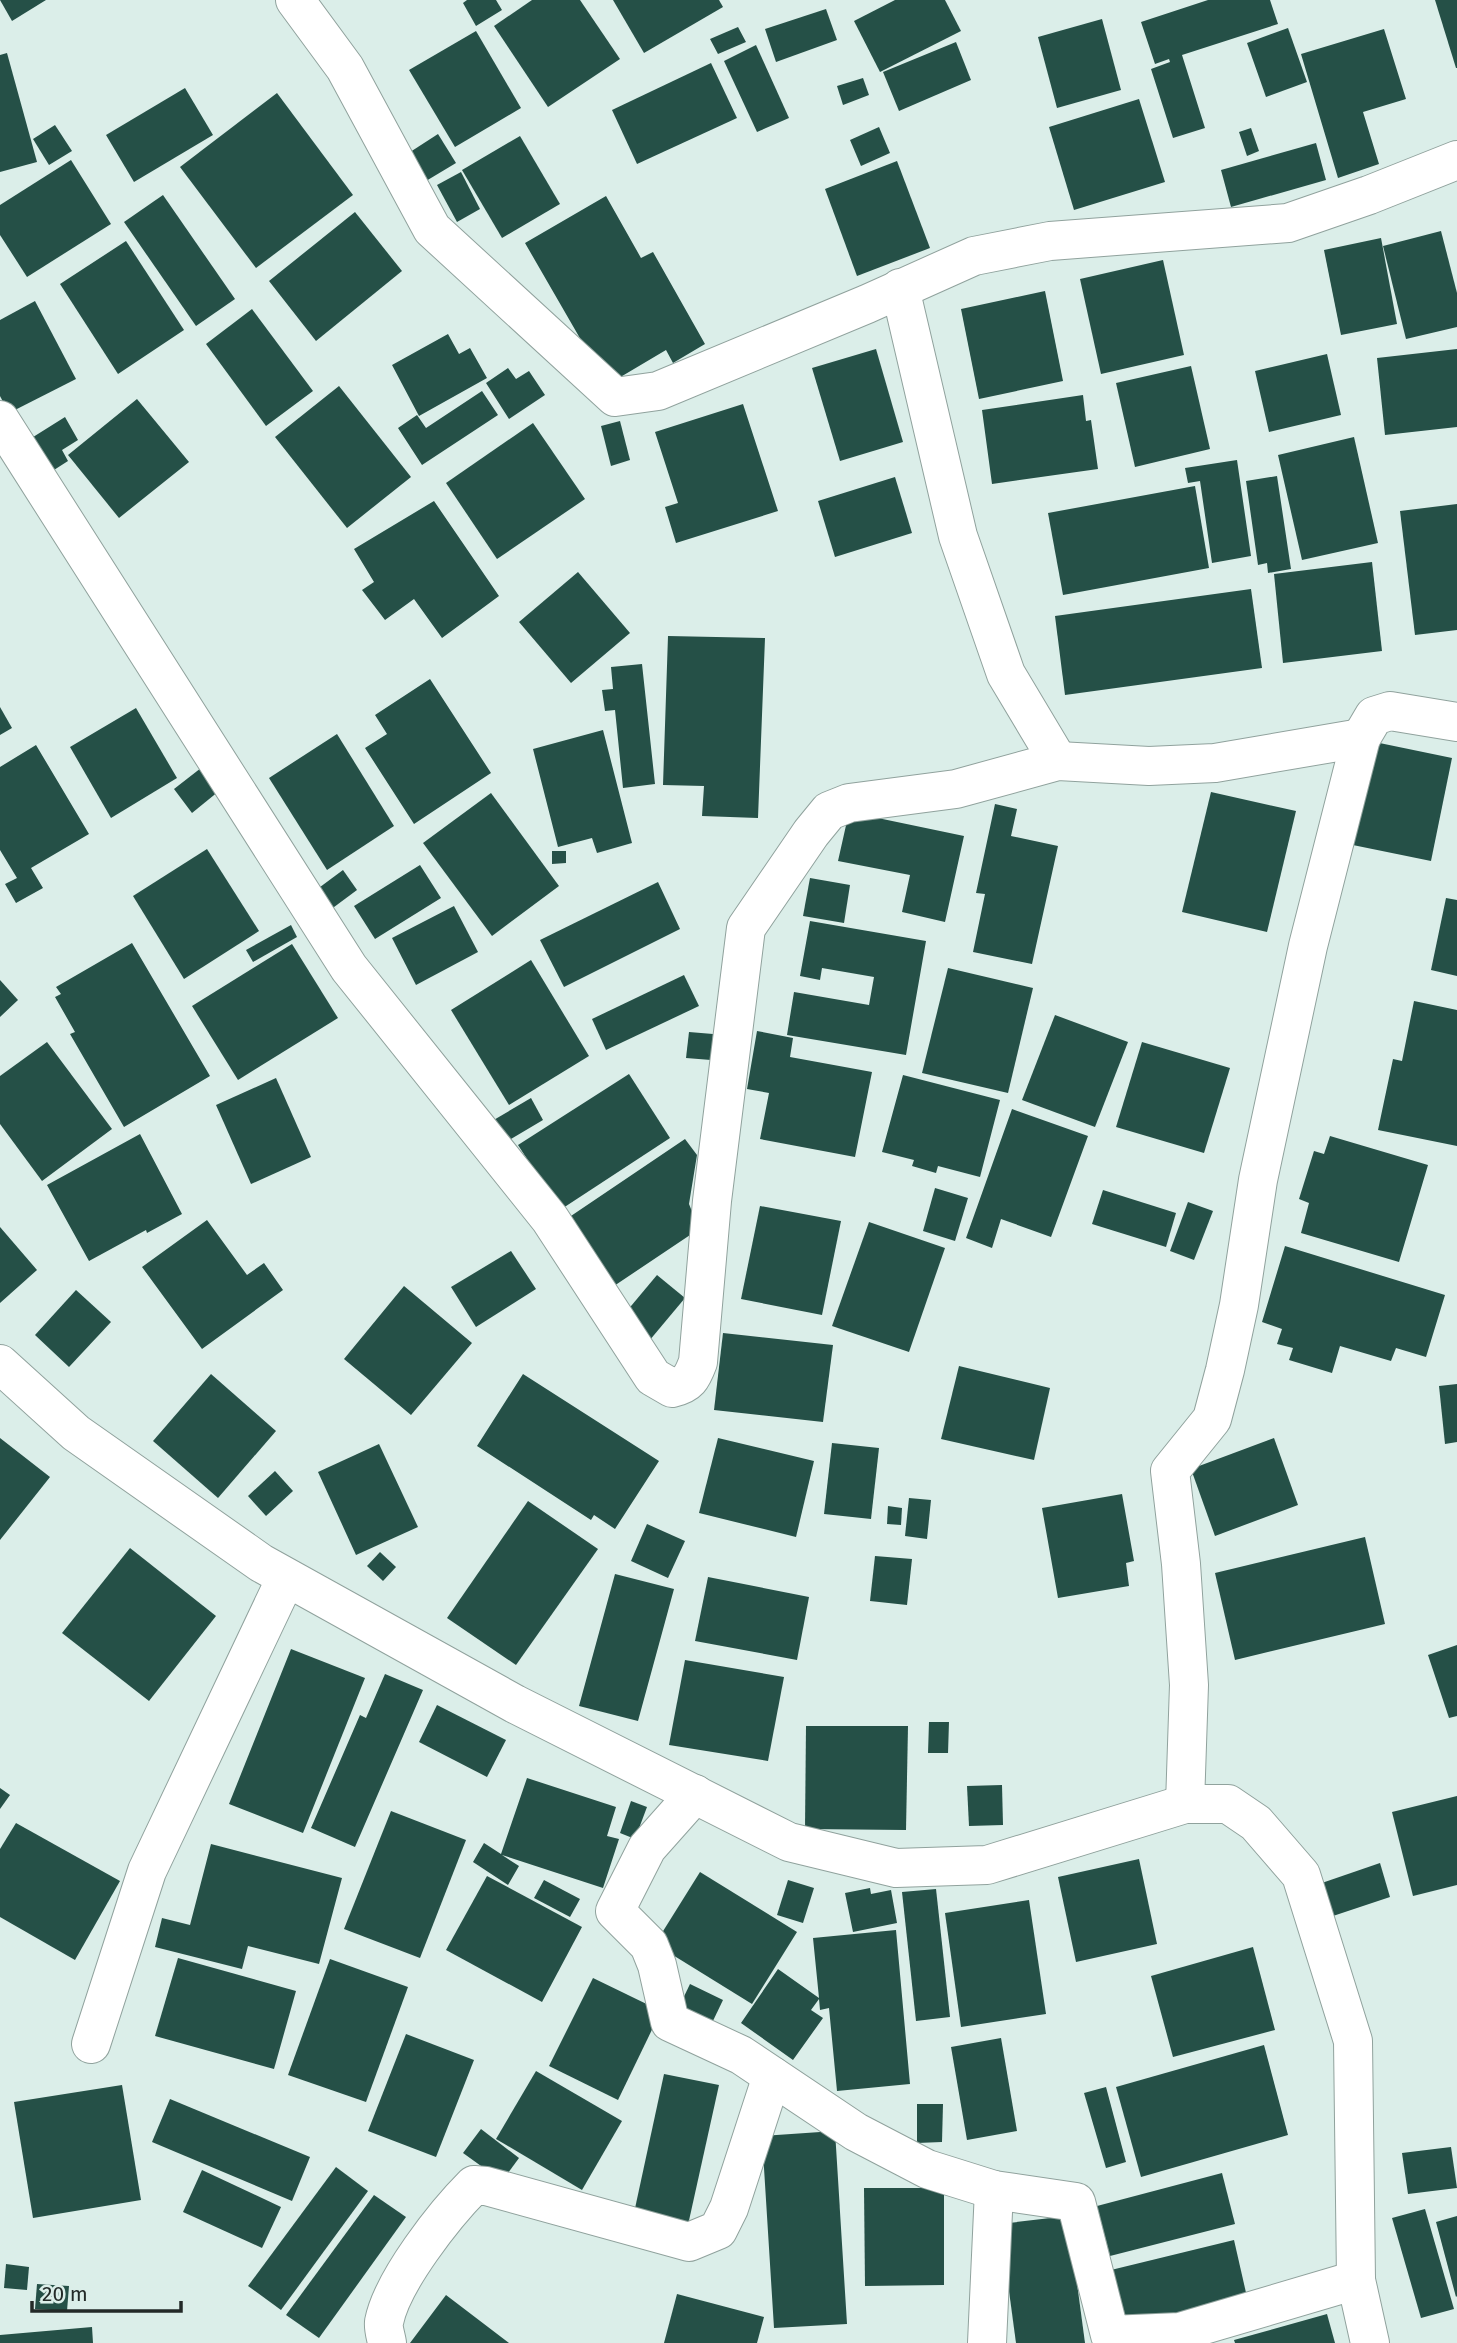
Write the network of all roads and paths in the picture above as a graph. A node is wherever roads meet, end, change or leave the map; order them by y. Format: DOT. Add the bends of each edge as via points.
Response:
graph roads {
  1 [pos="295,0"];
  2 [pos="1457,159"];
  3 [pos="900,288"];
  4 [pos="0,421"];
  5 [pos="1457,722"];
  6 [pos="1361,738"];
  7 [pos="1058,761"];
  8 [pos="0,1364"];
  9 [pos="286,1578"];
  10 [pos="695,1794"];
  11 [pos="1185,1804"];
  12 [pos="91,2044"];
  13 [pos="772,2076"];
  14 [pos="994,2190"];
  15 [pos="1356,2280"];
  16 [pos="387,2343"];
  17 [pos="987,2343"];
  18 [pos="1370,2343"];
  1 -- 3 [label="street" via="345,68 432,229 615,397 658,391"];
  2 -- 3 [label="street" via="1288,223 1051,241 974,256"];
  3 -- 7 [label="street" via="958,536 1006,674"];
  4 -- 7 [label="street" via="349,968 550,1219 653,1377 672,1388 692,1378 698,1362 712,1201 746,928 829,811 849,803 956,789"];
  5 -- 6 [label="street" via="1390,712 1374,716"];
  6 -- 7 [label="street" via="1215,763 1150,766"];
  6 -- 11 [label="street" via="1258,1180 1226,1370 1212,1419 1171,1471 1189,1685"];
  8 -- 9 [label="street" via="76,1433"];
  9 -- 10 [label="street" via="515,1704"];
  9 -- 12 [label="street" via="147,1871"];
  10 -- 11 [label="street" via="789,1842 896,1868 987,1866"];
  10 -- 13 [label="street" via="648,1848 615,1911 649,1945 670,2022"];
  11 -- 15 [label="street" via="1228,1804 1256,1823 1301,1875 1353,2041"];
  13 -- 14 [label="street" via="856,2132 927,2169"];
  13 -- 16 [label="street" via="718,2230 689,2242 474,2185 417,2255 395,2294 384,2323"];
  14 -- 15 [label="street" via="1076,2202 1110,2335 1180,2332"];
  14 -- 17 [label="street"];
  15 -- 18 [label="street"];
}
